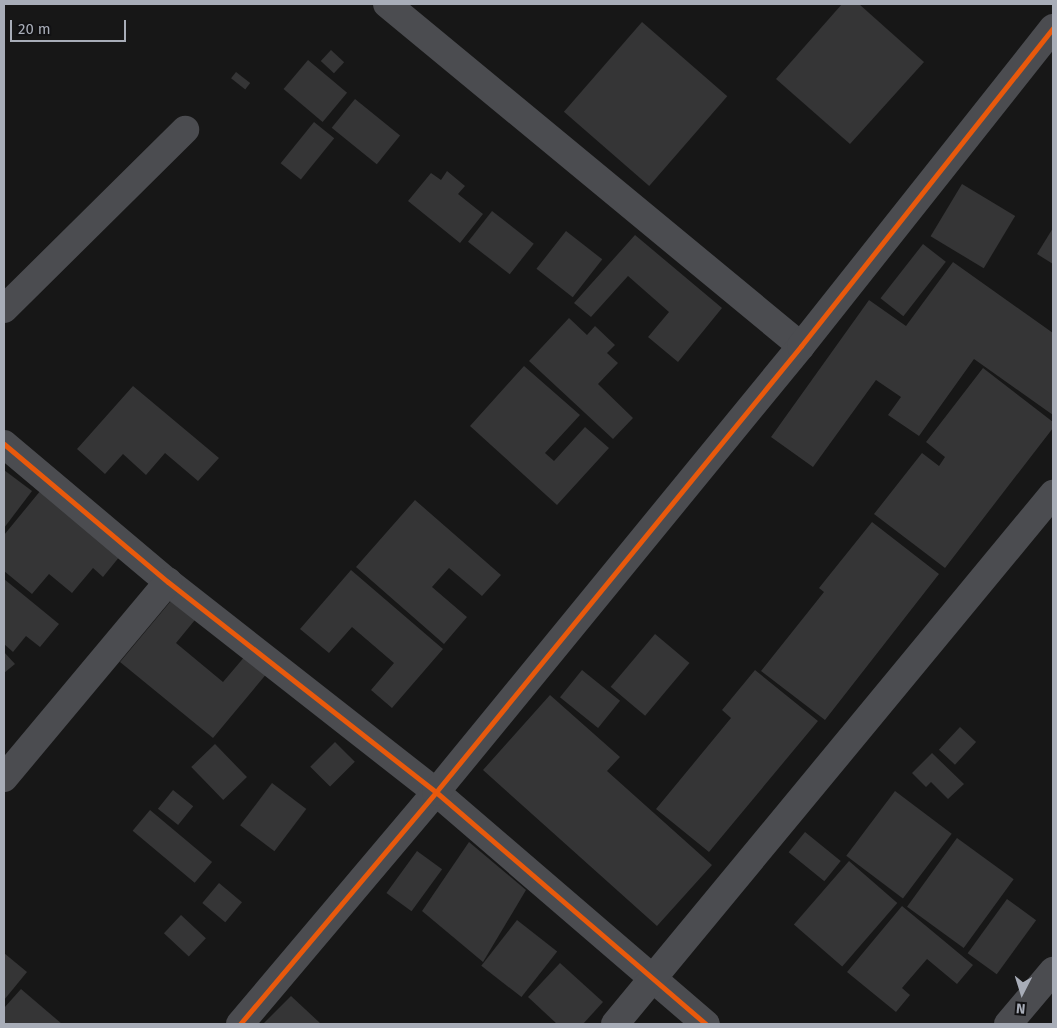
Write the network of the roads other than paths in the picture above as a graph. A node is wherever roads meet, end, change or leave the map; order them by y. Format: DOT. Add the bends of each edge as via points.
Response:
graph roads {
  1 [pos="387,4"];
  2 [pos="1053,28"];
  3 [pos="185,130"];
  4 [pos="4,309"];
  5 [pos="801,346"];
  6 [pos="4,444"];
  7 [pos="1053,494"];
  8 [pos="168,582"];
  9 [pos="4,778"];
  10 [pos="436,792"];
  11 [pos="1053,971"];
  12 [pos="652,978"];
  13 [pos="240,1024"];
  14 [pos="615,1024"];
  15 [pos="706,1024"];
  16 [pos="1008,1024"];
  1 -- 5 [label="street"];
  2 -- 5 [label="street"];
  3 -- 4 [label="street"];
  5 -- 10 [label="street"];
  6 -- 8 [label="street"];
  7 -- 12 [label="street"];
  8 -- 9 [label="street"];
  8 -- 10 [label="street"];
  10 -- 12 [label="street"];
  10 -- 13 [label="street"];
  11 -- 16 [label="street"];
  12 -- 14 [label="street"];
  12 -- 15 [label="street"];
}
